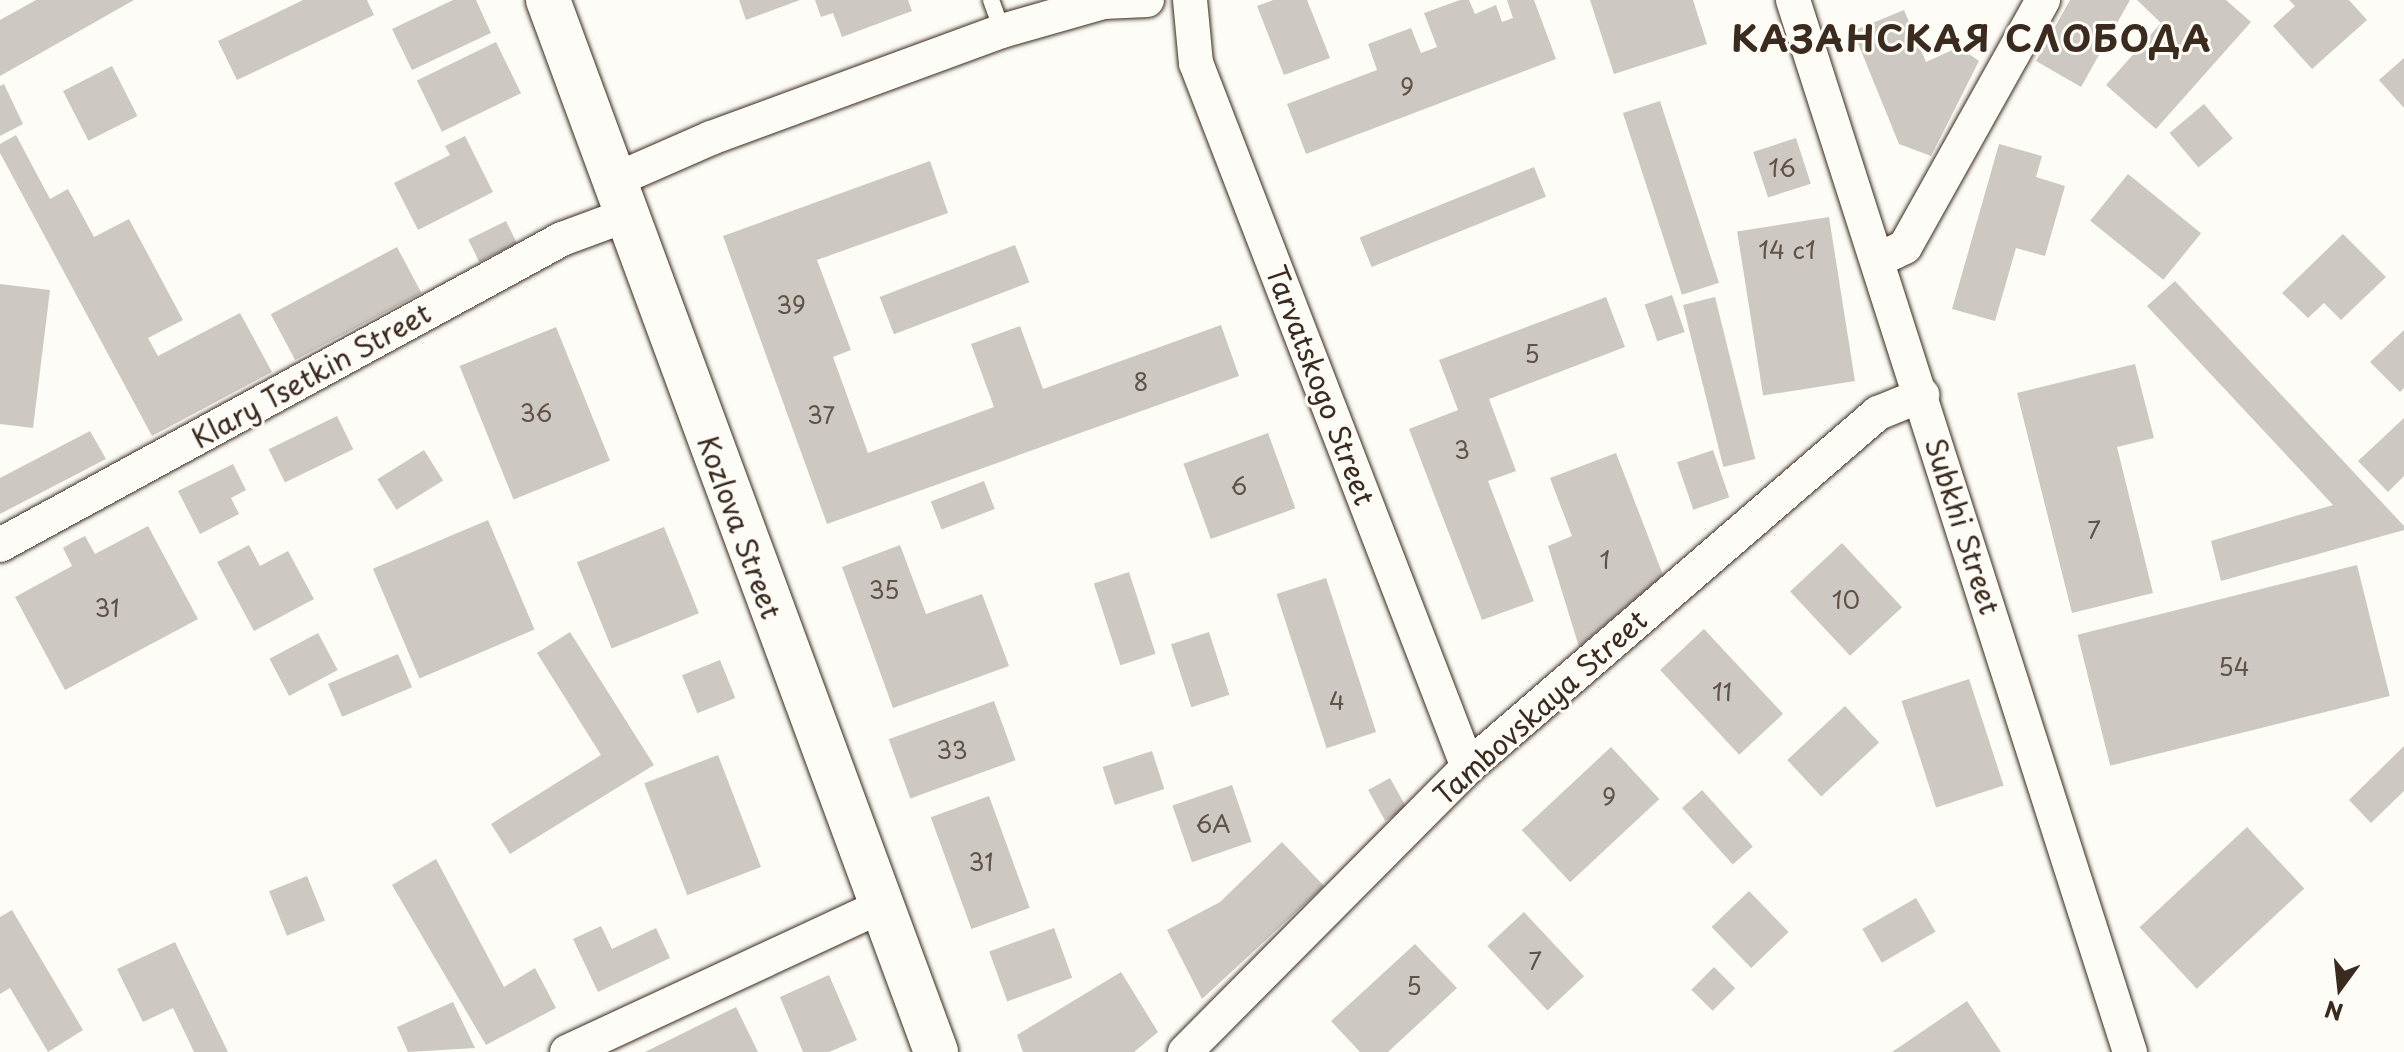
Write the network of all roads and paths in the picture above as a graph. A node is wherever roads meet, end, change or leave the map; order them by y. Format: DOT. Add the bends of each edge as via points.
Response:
graph roads {
  1 [pos="548,0"];
  2 [pos="1147,0"];
  3 [pos="1190,0"];
  4 [pos="1793,0"];
  5 [pos="2043,0"];
  6 [pos="996,16"];
  7 [pos="621,198"];
  8 [pos="1878,260"];
  9 [pos="1922,395"];
  10 [pos="0,545"];
  11 [pos="1468,767"];
  12 [pos="879,907"];
  13 [pos="567,1052"];
  14 [pos="936,1052"];
  15 [pos="1185,1052"];
  16 [pos="2130,1052"];
  1 -- 7 [label="main road, Kozlova Street"];
  2 -- 6 [label="street, Klary Tsetkin Street"];
  3 -- 11 [label="street, Tarvatskogo Street" via="1196,63"];
  4 -- 8 [label="street, Subkhi Street"];
  5 -- 8 [label="street" via="1905,247"];
  6 -- 7 [label="street, Klary Tsetkin Street" via="711,138"];
  7 -- 10 [label="street, Klary Tsetkin Street" via="562,239"];
  7 -- 12 [label="main road, Kozlova Street"];
  8 -- 9 [label="street, Subkhi Street"];
  9 -- 11 [label="street, Tambovskaya Street" via="1878,413"];
  9 -- 16 [label="street, Subkhi Street"];
  11 -- 15 [label="street, Tambovskaya Street"];
  12 -- 13 [label="street"];
  12 -- 14 [label="main road, Kozlova Street"];
}
